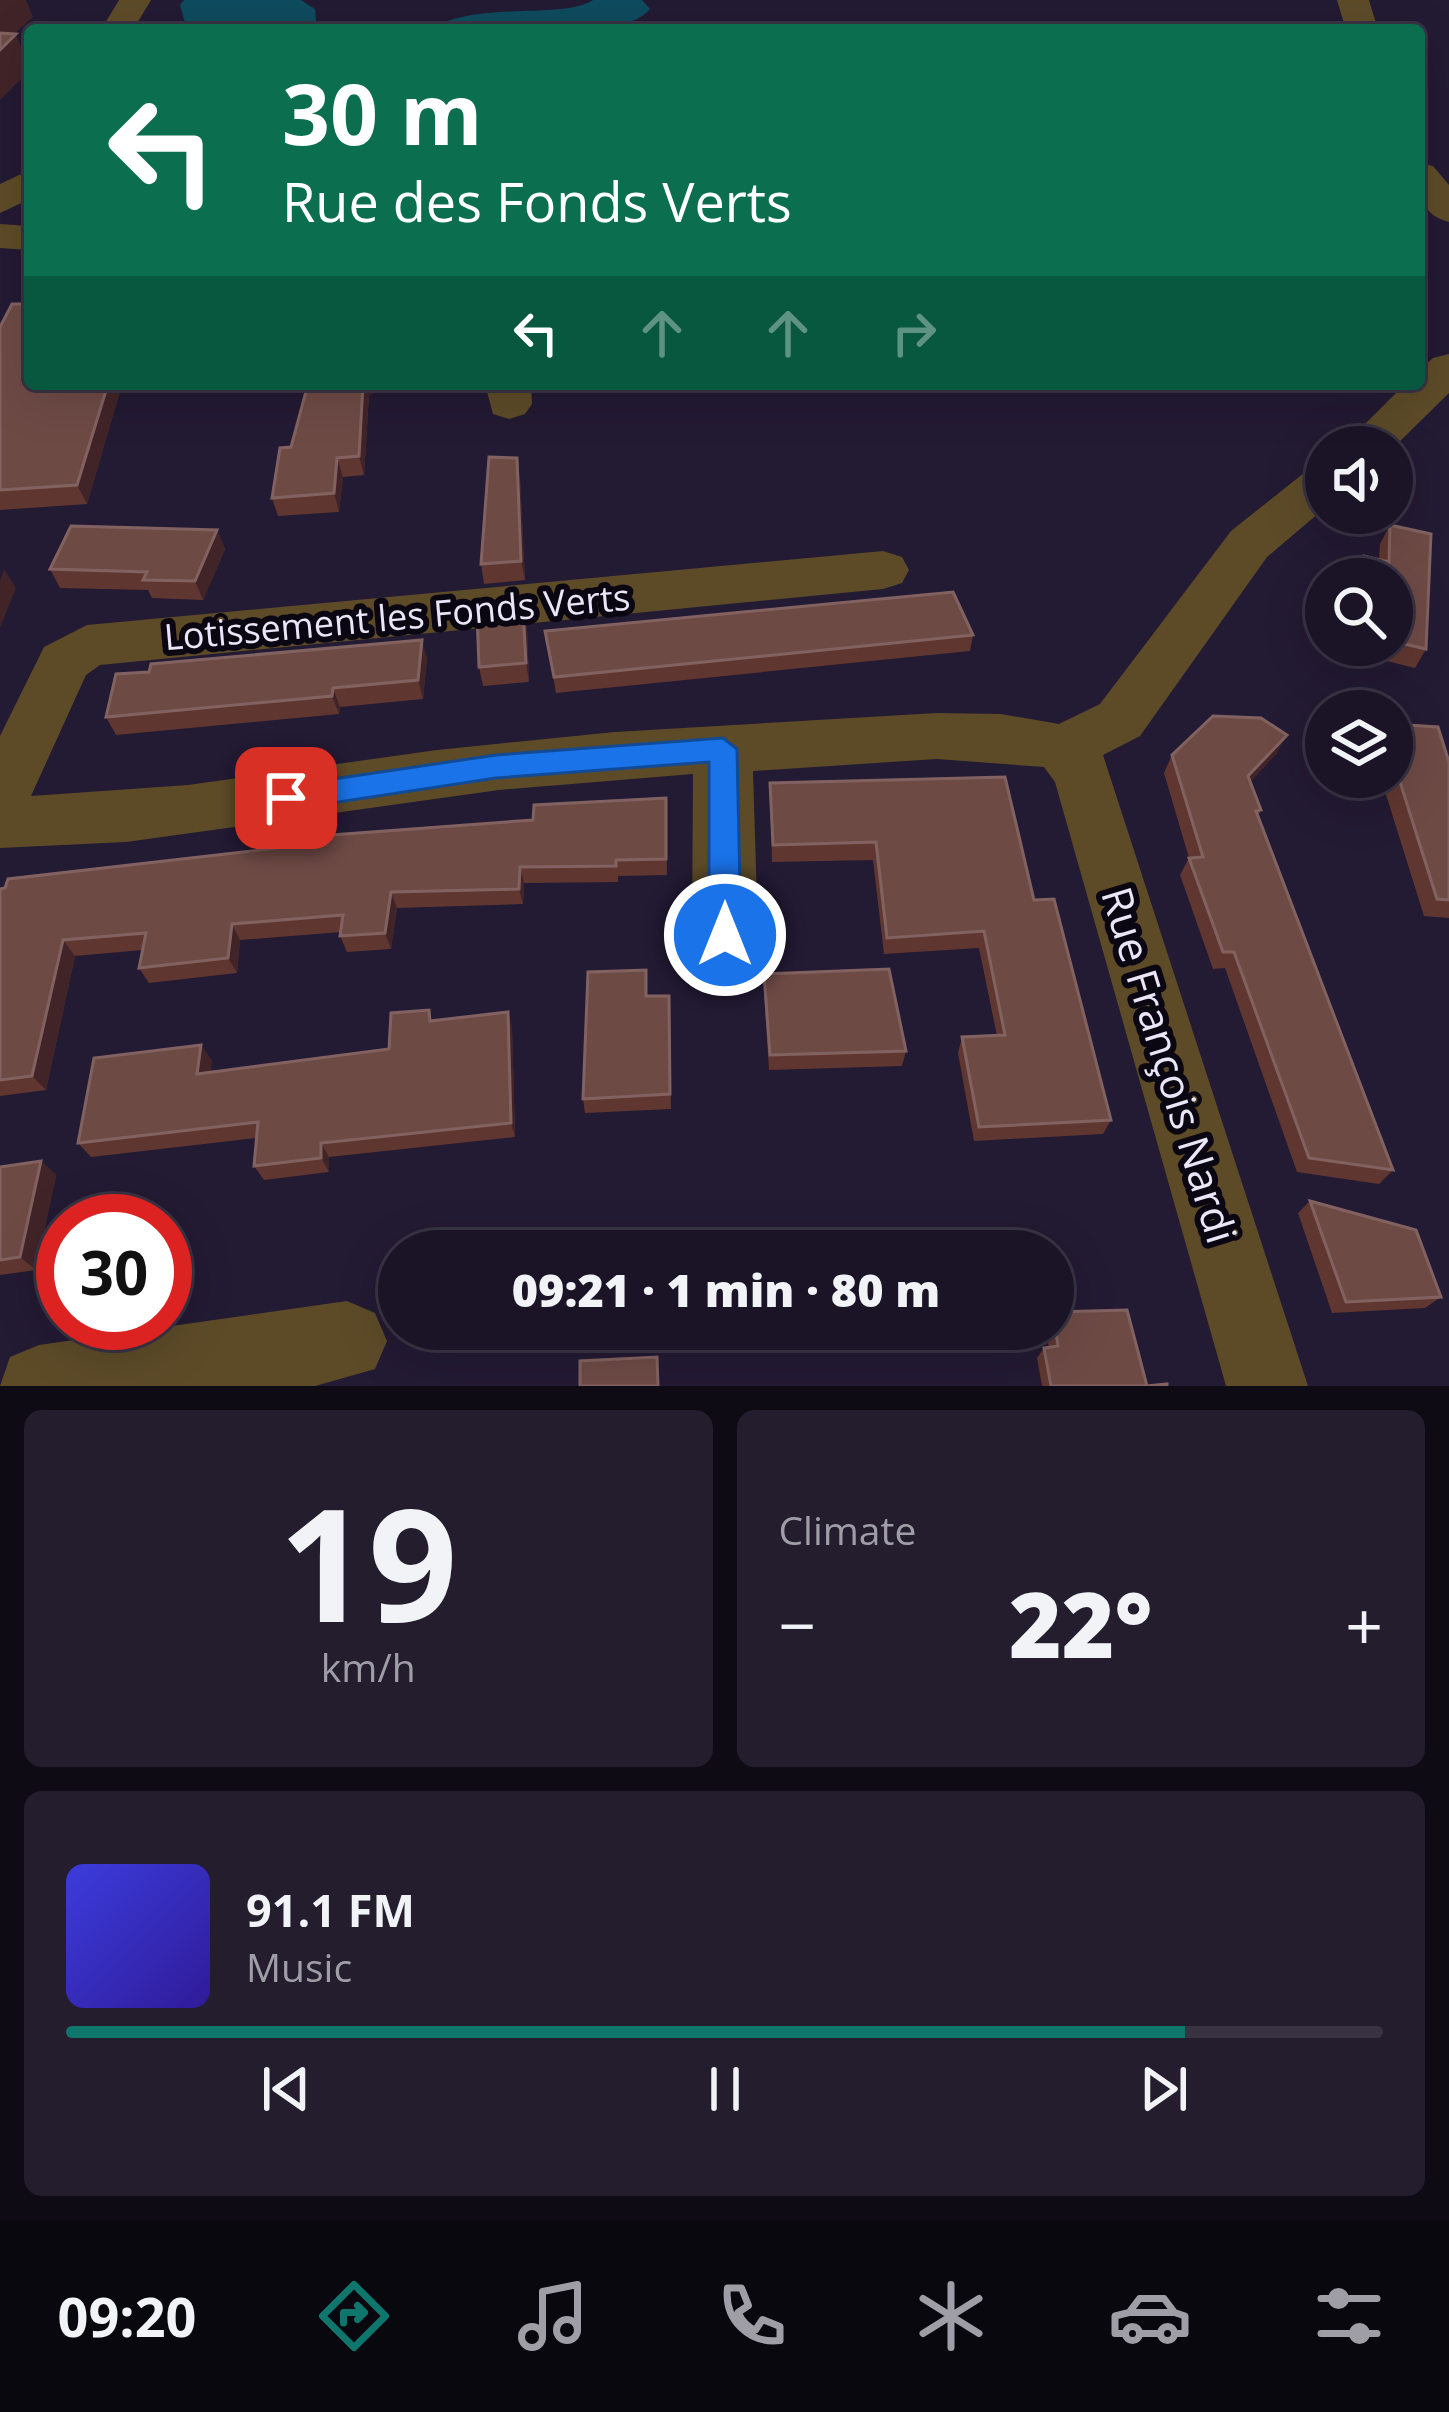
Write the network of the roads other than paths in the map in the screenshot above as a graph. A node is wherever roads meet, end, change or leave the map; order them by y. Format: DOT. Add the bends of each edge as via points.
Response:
graph roads {
  1 [pos="1425,182"];
  2 [pos="1449,210"];
  3 [pos="1449,368"];
  4 [pos="1388,426"];
  5 [pos="1305,498"];
  6 [pos="883,570"];
  7 [pos="1063,748"];
  8 [pos="723,749"];
  9 [pos="0,798"];
  10 [pos="0,822"];
  11 [pos="725,935"];
  12 [pos="347,1341"];
  13 [pos="1270,1383"];
  14 [pos="39,1386"];
  1 -- 2 [label="street"];
  3 -- 4 [label="street"];
  5 -- 7 [label="street" via="1249,544 1120,721"];
  6 -- 9 [label="street, Lotissement les Fonds Verts" via="87,646 64,662"];
  7 -- 8 [label="street" via="1013,734"];
  7 -- 13 [label="street, Rue François Nardi" via="1083,775"];
  8 -- 10 [label="street"];
  8 -- 11 [label="street"];
  12 -- 14 [label="street"];
}
